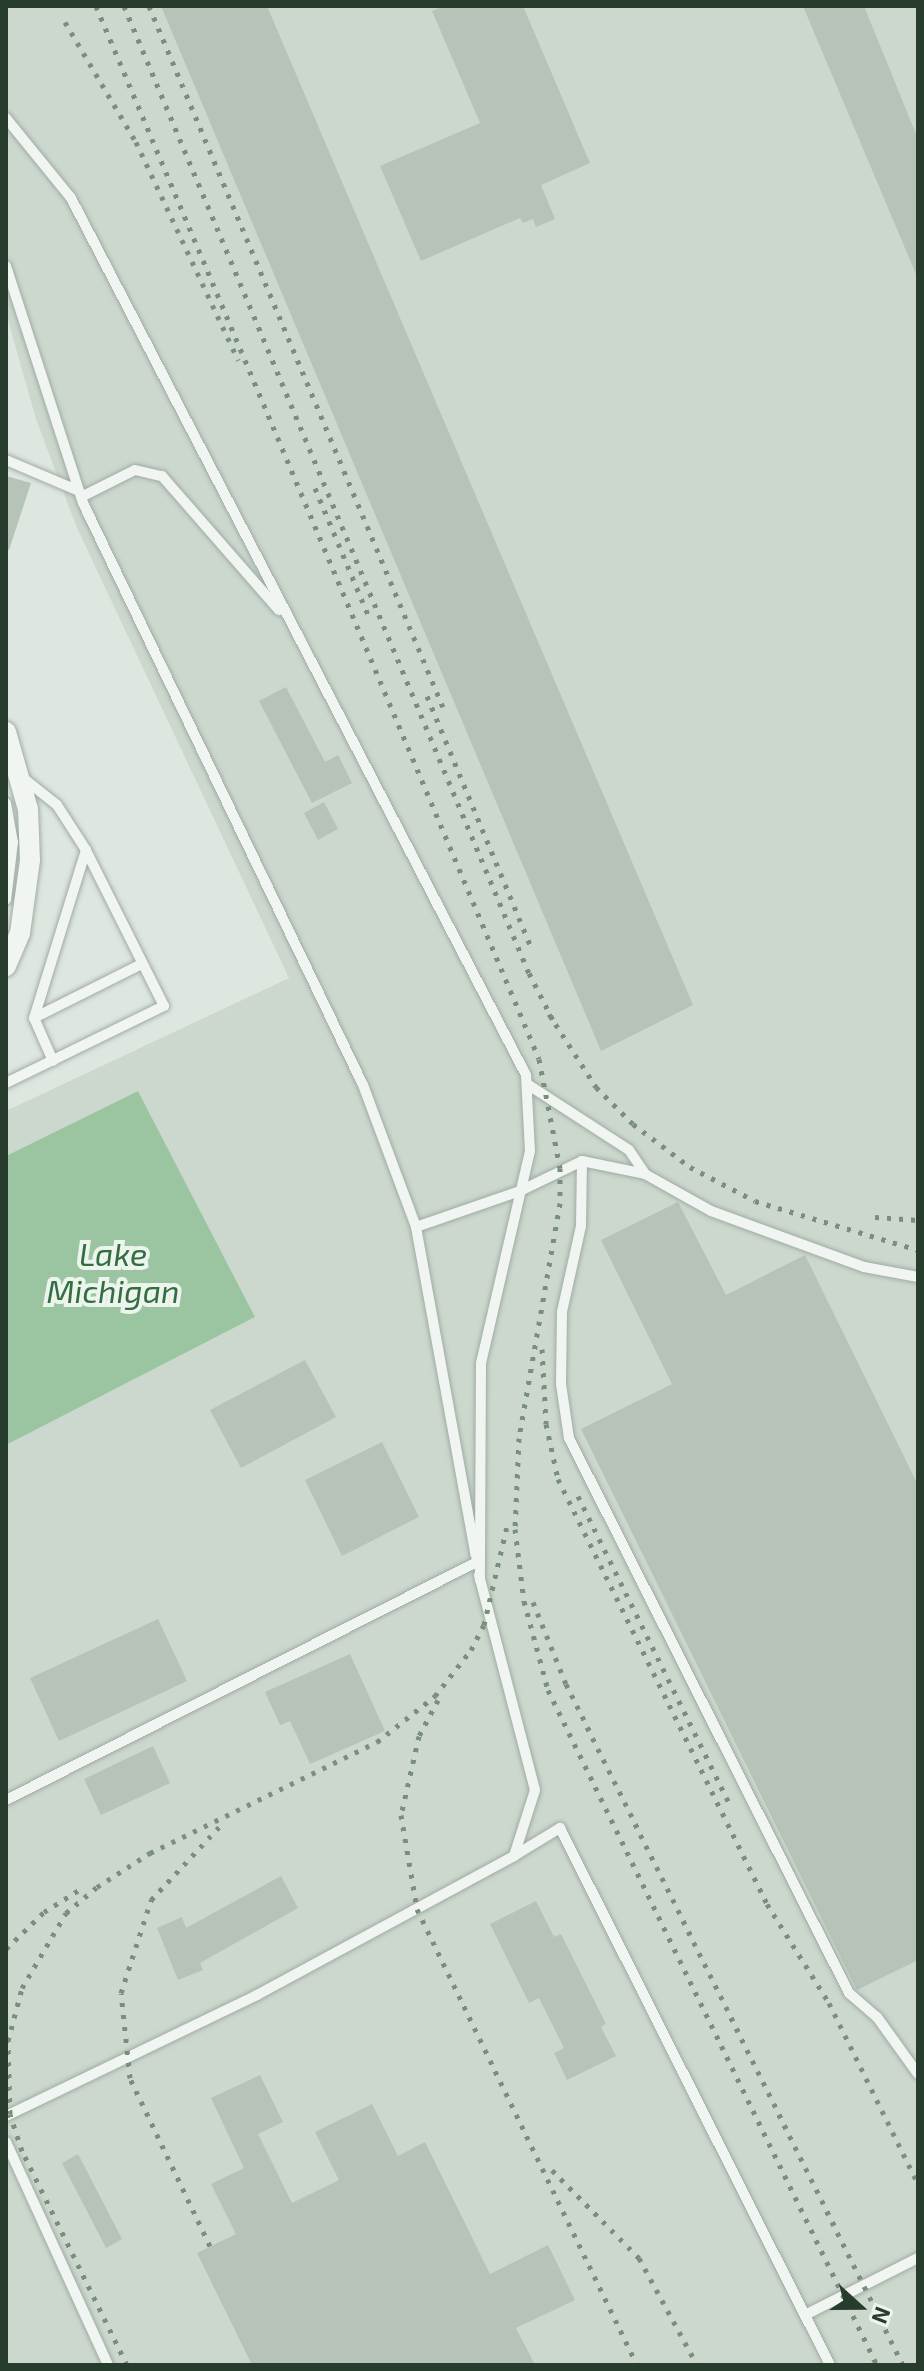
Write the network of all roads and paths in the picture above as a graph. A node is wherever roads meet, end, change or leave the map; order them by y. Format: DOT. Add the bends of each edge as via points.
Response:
graph roads {
  1 [pos="6,118"];
  2 [pos="6,266"];
  3 [pos="6,460"];
  4 [pos="80,494"];
  5 [pos="296,629"];
  6 [pos="6,732"];
  7 [pos="21,777"];
  8 [pos="6,803"];
  9 [pos="86,850"];
  10 [pos="6,900"];
  11 [pos="142,964"];
  12 [pos="6,966"];
  13 [pos="34,1018"];
  14 [pos="53,1061"];
  15 [pos="6,1083"];
  16 [pos="527,1084"];
  17 [pos="582,1161"];
  18 [pos="645,1174"];
  19 [pos="520,1191"];
  20 [pos="416,1227"];
  21 [pos="918,1277"];
  22 [pos="477,1562"];
  23 [pos="480,1580"];
  24 [pos="6,1800"];
  25 [pos="514,1856"];
  26 [pos="918,2074"];
  27 [pos="6,2116"];
  28 [pos="6,2142"];
  29 [pos="918,2258"];
  30 [pos="805,2315"];
  31 [pos="108,2365"];
  32 [pos="830,2365"];
  1 -- 5 [label="lane" via="71,198"];
  2 -- 4 [label="lane"];
  3 -- 4 [label="lane"];
  4 -- 5 [label="lane" via="135,470 162,476"];
  4 -- 20 [label="lane" via="363,1085"];
  5 -- 16 [label="lane"];
  6 -- 7 [label="street"];
  7 -- 9 [label="lane" via="57,805"];
  7 -- 12 [label="street" via="30,860 20,933"];
  8 -- 10 [label="lane" via="13,842"];
  9 -- 11 [label="lane"];
  9 -- 13 [label="lane"];
  11 -- 13 [label="lane"];
  11 -- 14 [label="lane" via="164,1006"];
  13 -- 14 [label="lane"];
  14 -- 15 [label="lane"];
  16 -- 18 [label="lane" via="629,1150"];
  16 -- 19 [label="lane" via="530,1151"];
  17 -- 18 [label="lane"];
  17 -- 19 [label="lane"];
  17 -- 26 [label="lane" via="581,1226 562,1312 561,1384 569,1438 849,1993 877,2017"];
  18 -- 21 [label="lane" via="711,1211 864,1267"];
  19 -- 20 [label="lane"];
  19 -- 23 [label="lane" via="481,1363"];
  20 -- 22 [label="lane"];
  22 -- 23 [label="lane"];
  22 -- 24 [label="lane"];
  23 -- 25 [label="lane" via="535,1790"];
  25 -- 27 [label="lane" via="257,1995"];
  25 -- 30 [label="lane" via="560,1828"];
  28 -- 31 [label="lane"];
  29 -- 30 [label="lane"];
  30 -- 32 [label="lane"];
}
